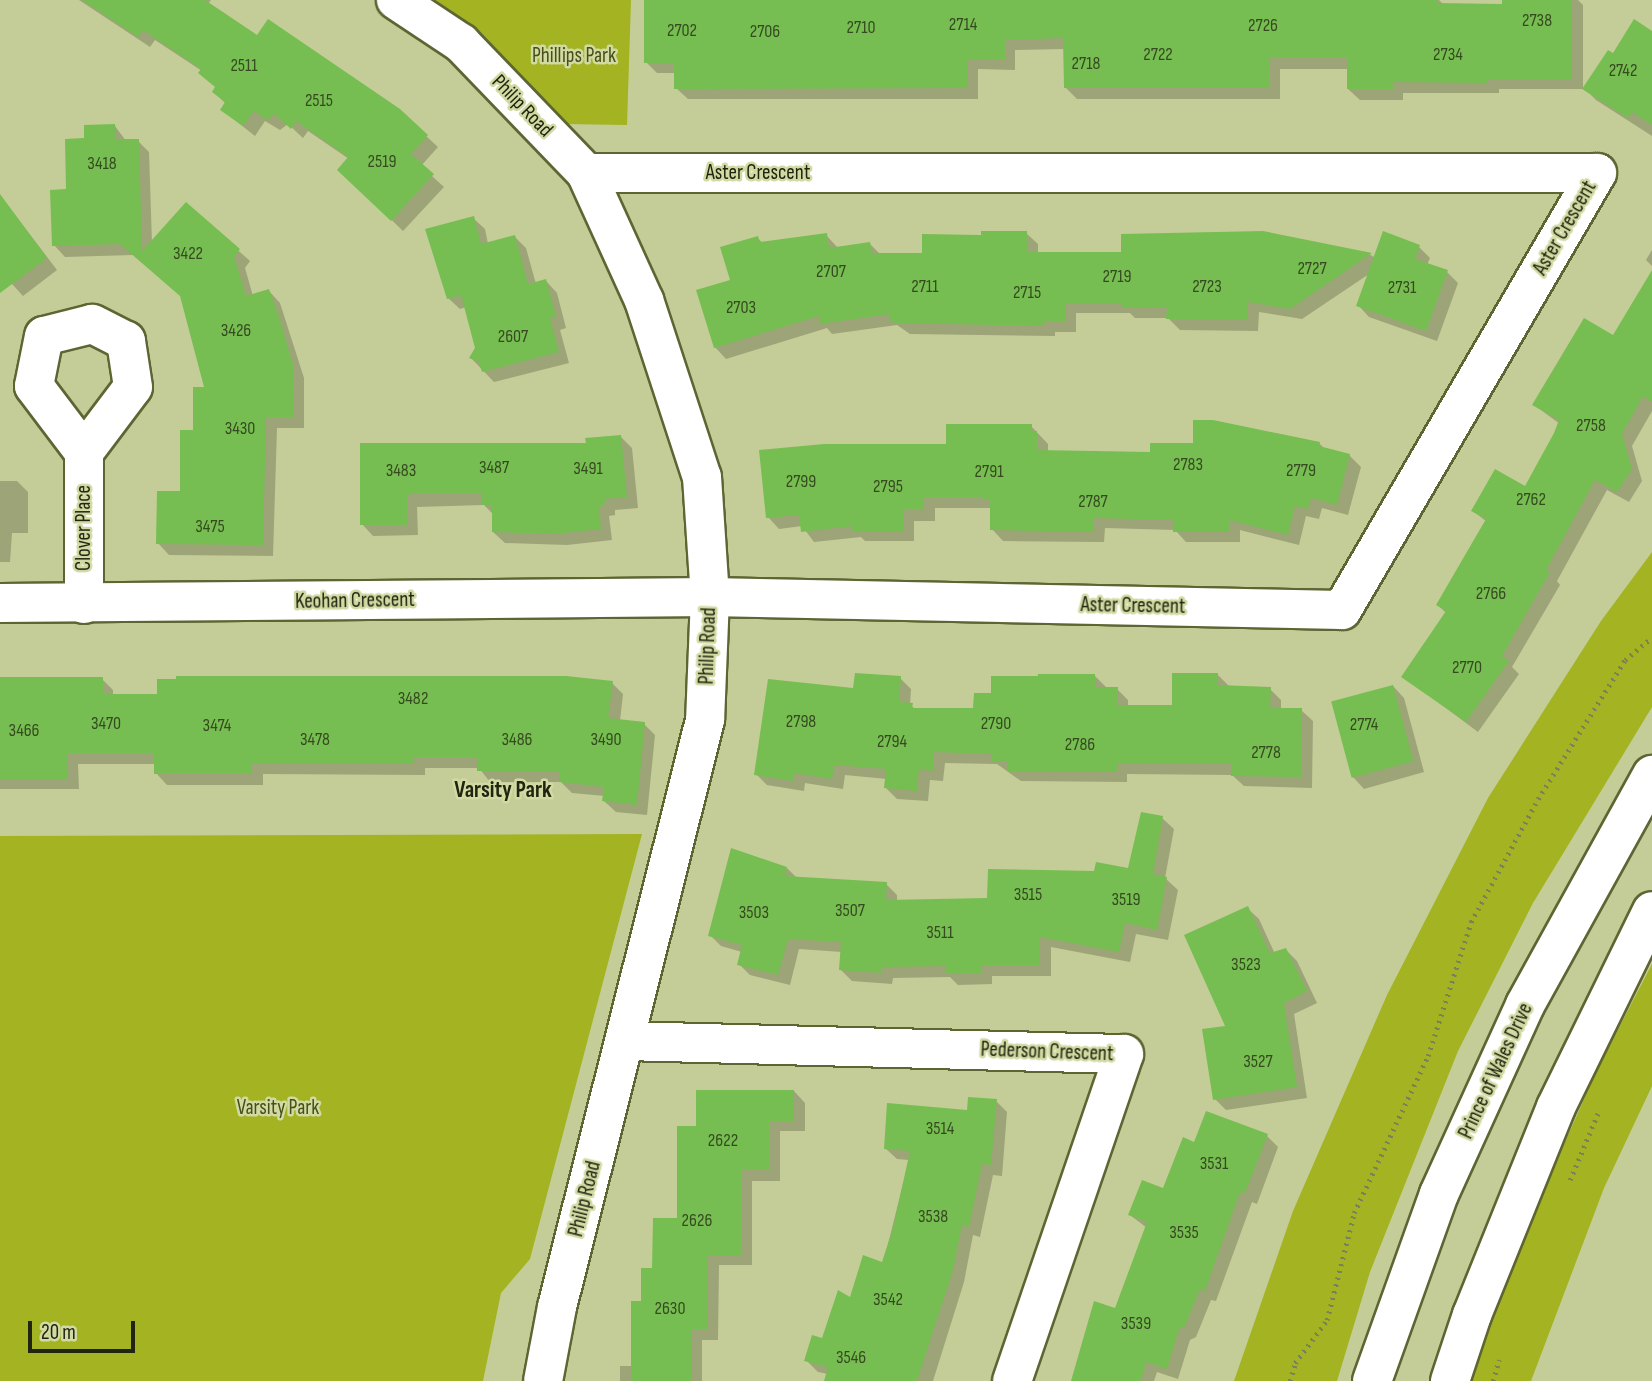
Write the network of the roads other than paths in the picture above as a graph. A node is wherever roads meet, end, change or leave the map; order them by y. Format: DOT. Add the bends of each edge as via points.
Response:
graph roads {
  1 [pos="396,0"];
  2 [pos="586,173"];
  3 [pos="84,452"];
  4 [pos="710,597"];
  5 [pos="0,603"];
  6 [pos="84,604"];
  7 [pos="1652,775"];
  8 [pos="1652,911"];
  9 [pos="625,1041"];
  10 [pos="543,1381"];
  11 [pos="1012,1381"];
  12 [pos="1372,1381"];
  13 [pos="1451,1381"];
  1 -- 2 [label="street, Philip Road" via="461,43"];
  2 -- 4 [label="street, Philip Road" via="644,300 702,477"];
  2 -- 4 [label="street, Aster Crescent" via="1597,173 1342,610"];
  3 -- 6 [label="street, Clover Place"];
  4 -- 6 [label="street, Keohan Crescent"];
  4 -- 9 [label="street, Philip Road" via="705,720"];
  5 -- 6 [label="street, Keohan Crescent"];
  7 -- 12 [label="street, Prince of Wales Drive" via="1525,1005 1439,1194"];
  8 -- 13 [label="street" via="1556,1107 1472,1315"];
  9 -- 10 [label="street, Philip Road" via="557,1307"];
  9 -- 11 [label="street, Pederson Crescent" via="1124,1054"];
}
